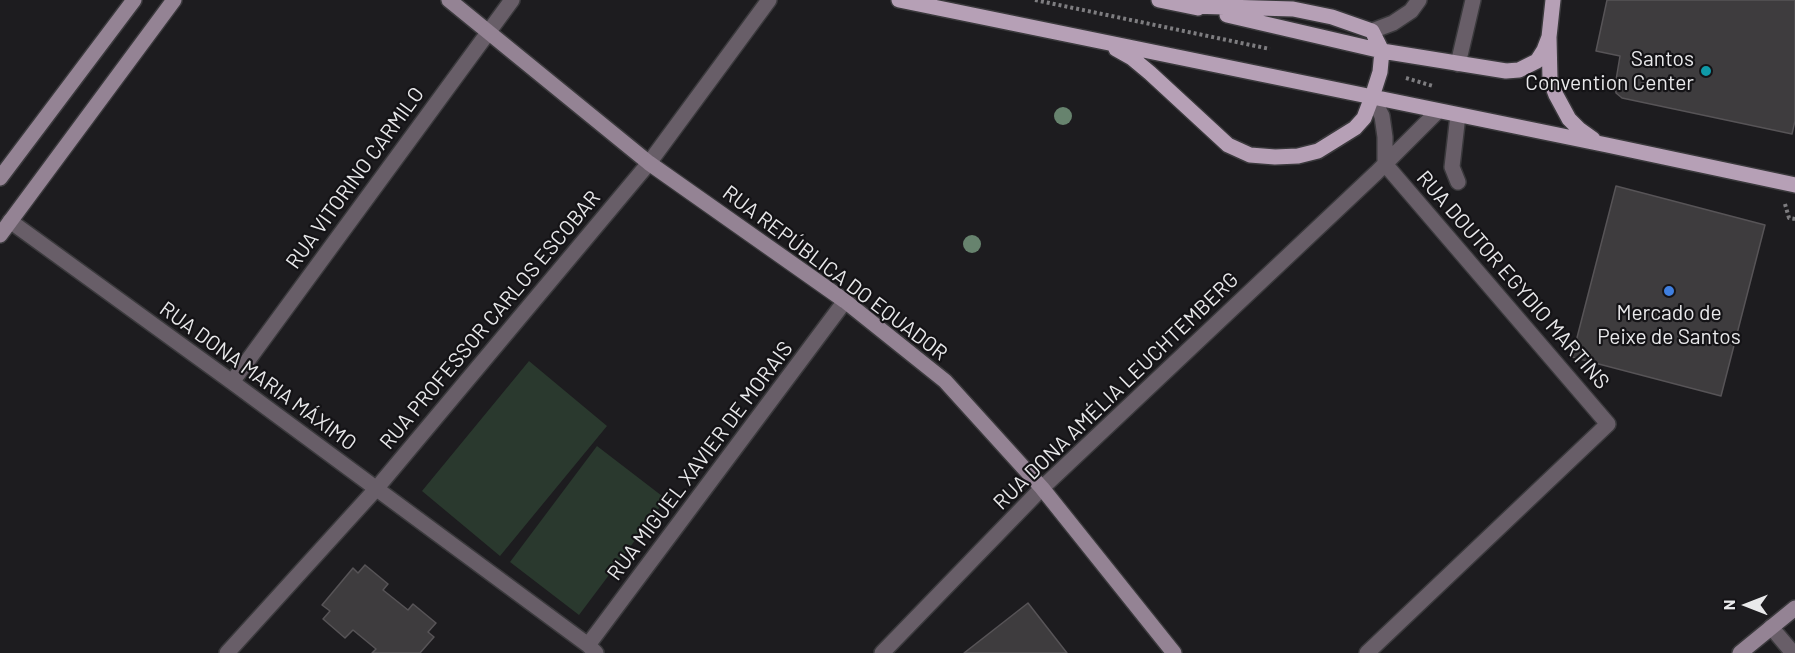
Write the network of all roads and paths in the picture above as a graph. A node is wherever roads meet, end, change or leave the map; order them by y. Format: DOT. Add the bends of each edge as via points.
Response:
graph roads {
  1 [pos="134,0"];
  2 [pos="174,0"];
  3 [pos="449,0"];
  4 [pos="512,0"];
  5 [pos="769,0"];
  6 [pos="899,0"];
  7 [pos="1035,0"];
  8 [pos="1159,0"];
  9 [pos="1419,0"];
  10 [pos="1473,0"];
  11 [pos="1553,0"];
  12 [pos="1195,3"];
  13 [pos="488,32"];
  14 [pos="1372,32"];
  15 [pos="1549,37"];
  16 [pos="1103,42"];
  17 [pos="1277,50"];
  18 [pos="1382,51"];
  19 [pos="1458,64"];
  20 [pos="1380,72"];
  21 [pos="1441,88"];
  22 [pos="1372,97"];
  23 [pos="1438,111"];
  24 [pos="1458,115"];
  25 [pos="1607,144"];
  26 [pos="649,163"];
  27 [pos="1385,164"];
  28 [pos="0,178"];
  29 [pos="1458,182"];
  30 [pos="1795,185"];
  31 [pos="10,221"];
  32 [pos="0,235"];
  33 [pos="845,301"];
  34 [pos="232,382"];
  35 [pos="1042,488"];
  36 [pos="376,489"];
  37 [pos="1795,608"];
  38 [pos="1771,627"];
  39 [pos="592,649"];
  40 [pos="227,653"];
  41 [pos="882,653"];
  42 [pos="1174,653"];
  43 [pos="1367,653"];
  44 [pos="1740,653"];
  45 [pos="1792,653"];
  1 -- 28 [label="street"];
  2 -- 31 [label="street"];
  3 -- 13 [label="street, RUA REPÚBLICA DO EQUADOR"];
  4 -- 13 [label="street, RUA VITORINO CARMILO"];
  5 -- 26 [label="street, RUA PROFESSOR CARLOS ESCOBAR"];
  6 -- 16 [label="main road"];
  7 -- 17 [label="path"];
  8 -- 12 [label="main road"];
  9 -- 14 [label="street" via="1412,11"];
  10 -- 19 [label="street"];
  11 -- 15 [label="main road"];
  12 -- 14 [label="main road" via="1306,11"];
  12 -- 18 [label="main road"];
  13 -- 26 [label="street, RUA REPÚBLICA DO EQUADOR"];
  13 -- 34 [label="street, RUA VITORINO CARMILO"];
  14 -- 18 [label="main road"];
  15 -- 19 [label="main road" via="1537,61 1519,70"];
  15 -- 25 [label="main road" via="1551,80 1562,109 1579,129"];
  16 -- 22 [label="main road"];
  16 -- 22 [label="main road" via="1132,58 1228,145 1250,155 1298,156 1318,151 1355,128 1364,118"];
  18 -- 19 [label="main road"];
  18 -- 20 [label="main road"];
  20 -- 21 [label="path"];
  20 -- 22 [label="main road"];
  22 -- 23 [label="main road"];
  22 -- 27 [label="street" via="1382,116"];
  23 -- 24 [label="main road"];
  23 -- 27 [label="street, RUA DONA AMÉLIA LEUCHTEMBERG"];
  24 -- 25 [label="main road"];
  24 -- 29 [label="street" via="1452,167"];
  25 -- 30 [label="main road"];
  26 -- 33 [label="street, RUA REPÚBLICA DO EQUADOR"];
  26 -- 36 [label="street, RUA PROFESSOR CARLOS ESCOBAR"];
  27 -- 35 [label="street, RUA DONA AMÉLIA LEUCHTEMBERG"];
  27 -- 43 [label="street, RUA DOUTOR EGYDIO MARTINS" via="1608,424"];
  31 -- 32 [label="street"];
  31 -- 34 [label="street, RUA DONA MARIA MÁXIMO"];
  33 -- 35 [label="street, RUA REPÚBLICA DO EQUADOR" via="945,381"];
  33 -- 39 [label="street, RUA MIGUEL XAVIER DE MORAIS"];
  34 -- 36 [label="street, RUA DONA MARIA MÁXIMO"];
  35 -- 41 [label="street, RUA DONA AMÉLIA LEUCHTEMBERG"];
  35 -- 42 [label="street, RUA REPÚBLICA DO EQUADOR"];
  36 -- 39 [label="street, RUA DONA MARIA MÁXIMO"];
  36 -- 40 [label="street, RUA PROFESSOR CARLOS ESCOBAR"];
  37 -- 38 [label="street"];
  38 -- 44 [label="street"];
  38 -- 45 [label="street"];
}
